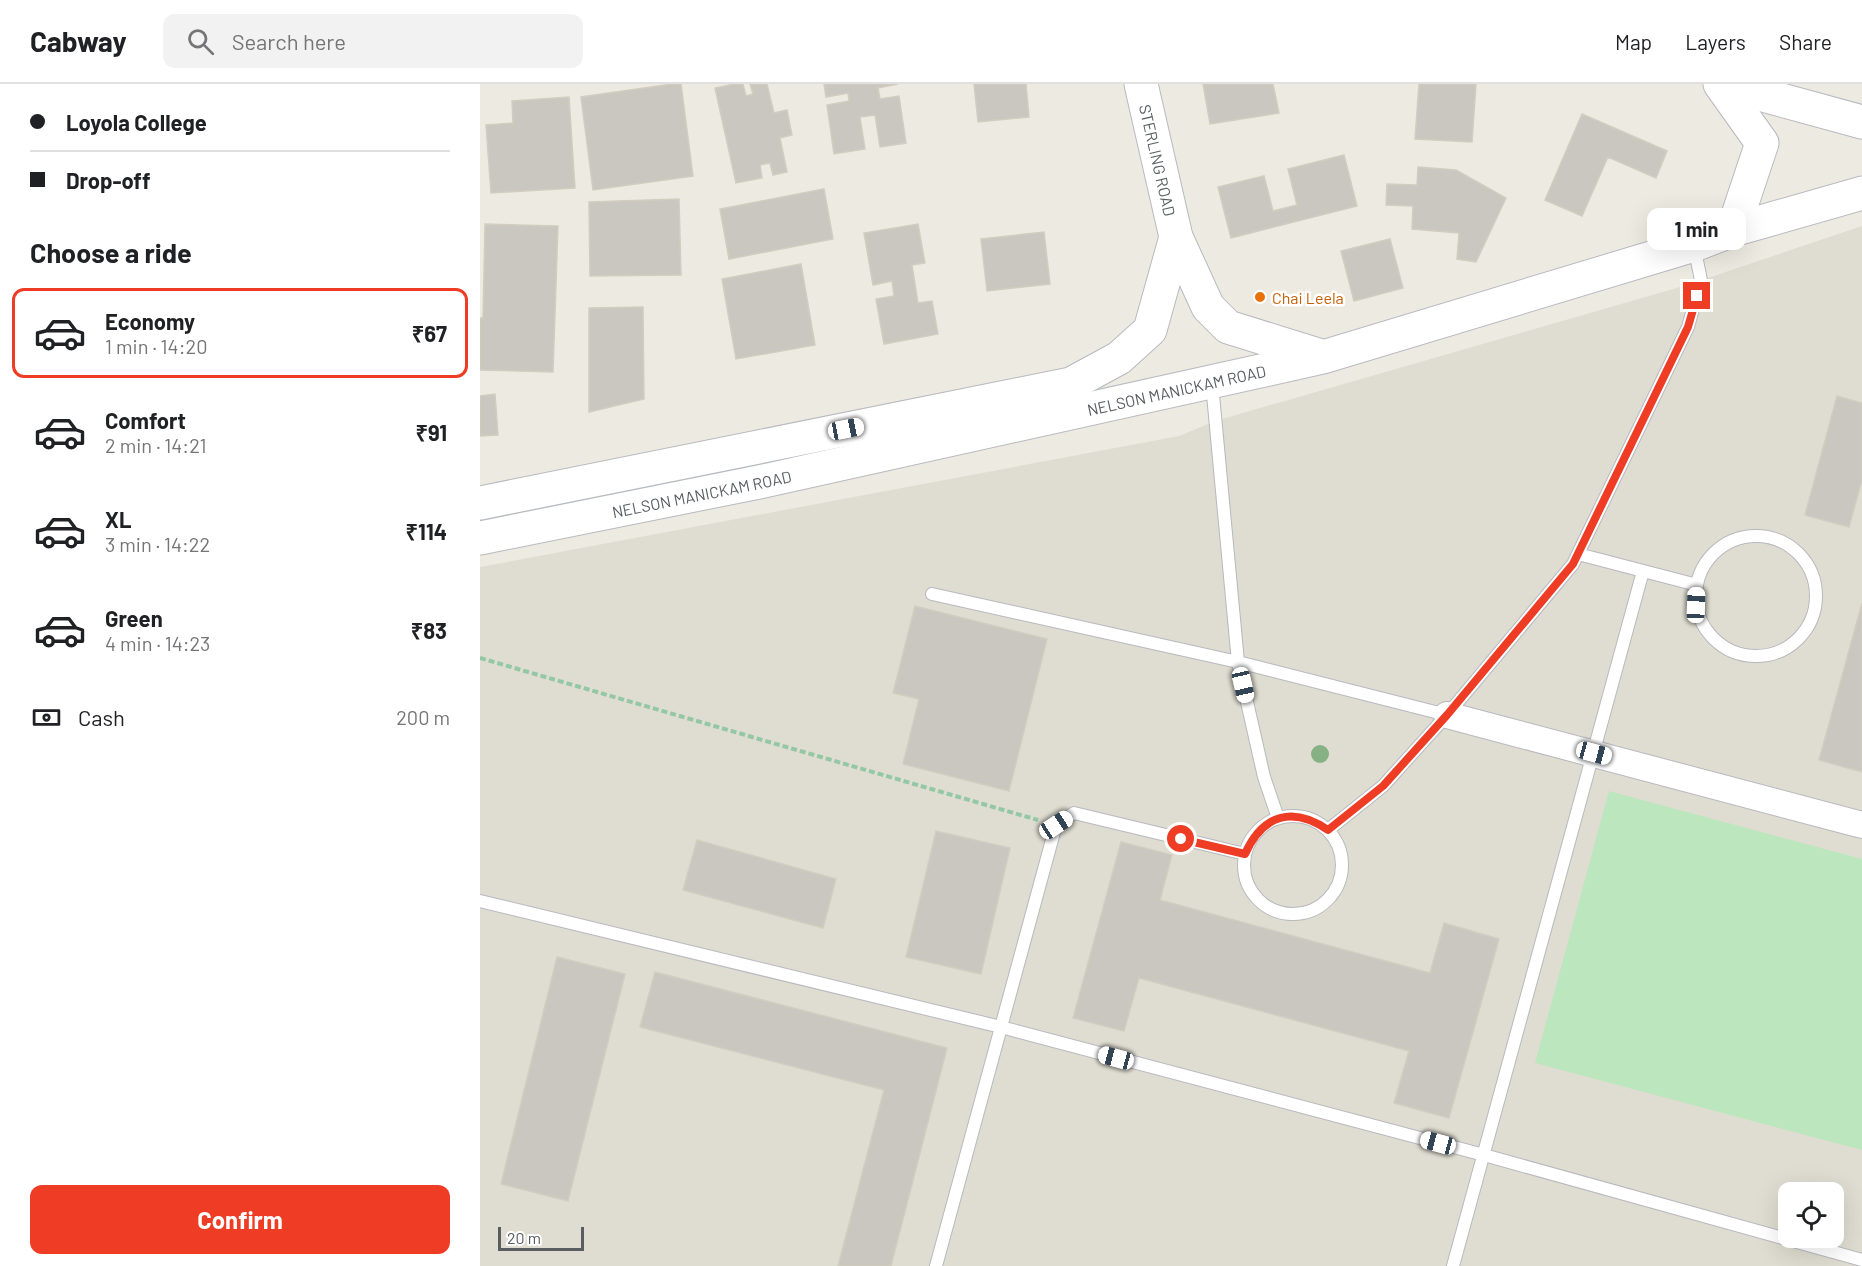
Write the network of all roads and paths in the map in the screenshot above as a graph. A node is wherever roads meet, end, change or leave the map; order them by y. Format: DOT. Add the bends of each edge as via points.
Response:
graph roads {
  1 [pos="1141,84"];
  2 [pos="1721,84"];
  3 [pos="1862,122"];
  4 [pos="1862,193"];
  5 [pos="1733,230"];
  6 [pos="1176,237"];
  7 [pos="1694,245"];
  8 [pos="1323,357"];
  9 [pos="1211,381"];
  10 [pos="480,503"];
  11 [pos="480,538"];
  12 [pos="1578,554"];
  13 [pos="1643,571"];
  14 [pos="1697,585"];
  15 [pos="932,594"];
  16 [pos="480,658"];
  17 [pos="1238,662"];
  18 [pos="1447,715"];
  19 [pos="1594,753"];
  20 [pos="1278,818"];
  21 [pos="1056,825"];
  22 [pos="1862,825"];
  23 [pos="1328,830"];
  24 [pos="1245,854"];
  25 [pos="480,901"];
  26 [pos="1001,1027"];
  27 [pos="1484,1155"];
  28 [pos="1862,1260"];
  29 [pos="936,1266"];
  30 [pos="1454,1266"];
  1 -- 6 [label="main road, STERLING ROAD"];
  2 -- 3 [label="main road"];
  2 -- 5 [label="main road" via="1762,143"];
  4 -- 5 [label="main road, NELSON MANICKAM ROAD"];
  5 -- 7 [label="main road, NELSON MANICKAM ROAD"];
  6 -- 8 [label="main road, STERLING ROAD" via="1208,307 1228,327"];
  6 -- 10 [label="main road, NELSON MANICKAM ROAD" via="1150,330 1119,358 1071,384"];
  7 -- 8 [label="main road, NELSON MANICKAM ROAD"];
  7 -- 12 [label="lane" via="1701,280 1688,327"];
  8 -- 9 [label="main road, NELSON MANICKAM ROAD"];
  9 -- 11 [label="main road, NELSON MANICKAM ROAD" via="771,479"];
  9 -- 17 [label="lane"];
  12 -- 13 [label="lane"];
  12 -- 18 [label="lane"];
  13 -- 14 [label="lane"];
  13 -- 19 [label="lane"];
  14 -- 14 [label="lane" via="1696,605 1702,624 1714,640 1750,657 1788,648 1812,617 1816,598 1805,560 1772,538 1753,536 1716,551"];
  15 -- 17 [label="lane"];
  16 -- 21 [label="path"];
  17 -- 18 [label="lane"];
  17 -- 20 [label="lane" via="1264,777"];
  18 -- 19 [label="street"];
  18 -- 23 [label="lane" via="1383,786"];
  19 -- 22 [label="street"];
  19 -- 27 [label="lane"];
  20 -- 23 [label="lane" via="1314,820"];
  20 -- 24 [label="lane" via="1263,826"];
  21 -- 24 [label="lane" via="1074,813"];
  21 -- 26 [label="lane"];
  23 -- 24 [label="lane" via="1342,858 1342,874 1326,902 1299,915 1283,914 1256,898 1244,870"];
  25 -- 26 [label="lane"];
  26 -- 27 [label="lane"];
  26 -- 29 [label="lane"];
  27 -- 28 [label="lane"];
  27 -- 30 [label="lane"];
}
